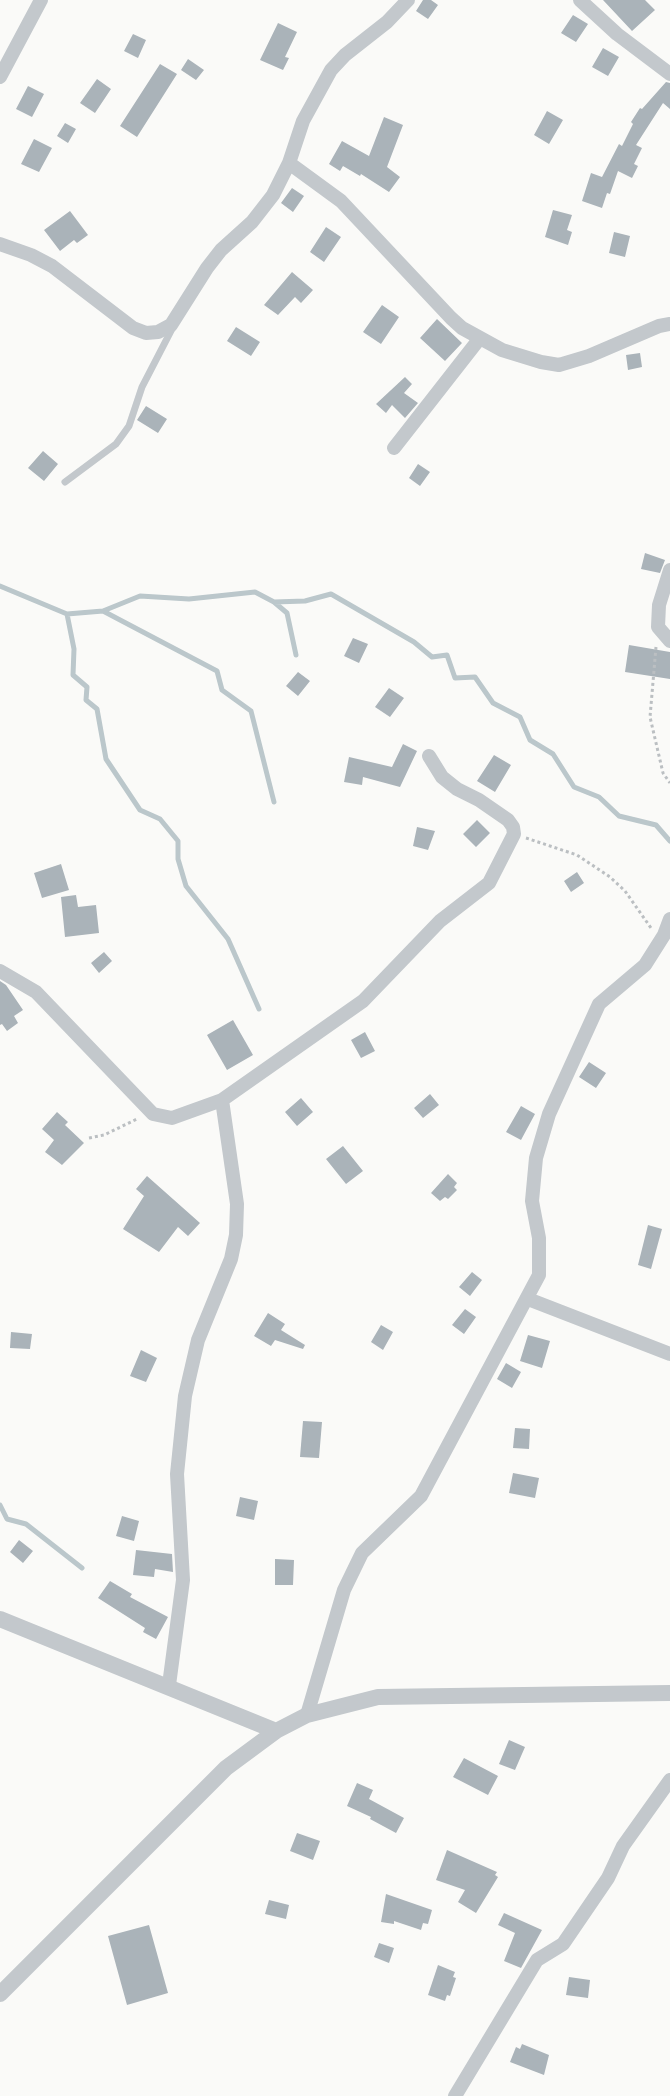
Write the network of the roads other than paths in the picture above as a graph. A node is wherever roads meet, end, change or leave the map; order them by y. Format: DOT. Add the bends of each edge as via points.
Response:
graph roads {
  1 [pos="41,0"];
  2 [pos="408,0"];
  3 [pos="579,0"];
  4 [pos="670,75"];
  5 [pos="0,77"];
  6 [pos="289,163"];
  7 [pos="0,244"];
  8 [pos="180,314"];
  9 [pos="670,324"];
  10 [pos="480,338"];
  11 [pos="394,448"];
  12 [pos="65,482"];
  13 [pos="670,570"];
  14 [pos="670,640"];
  15 [pos="429,756"];
  16 [pos="670,919"];
  17 [pos="0,971"];
  18 [pos="222,1100"];
  19 [pos="528,1299"];
  20 [pos="670,1354"];
  21 [pos="0,1619"];
  22 [pos="169,1685"];
  23 [pos="670,1693"];
  24 [pos="307,1715"];
  25 [pos="276,1731"];
  26 [pos="670,1780"];
  27 [pos="0,1994"];
  28 [pos="455,2096"];
  1 -- 5 [label="street"];
  2 -- 6 [label="street" via="331,70 303,121"];
  3 -- 4 [label="street"];
  6 -- 8 [label="street" via="263,210 214,260"];
  6 -- 10 [label="street" via="341,201 451,318"];
  7 -- 8 [label="street" via="52,266 146,333 171,325"];
  8 -- 12 [label="lane" via="142,387 129,426 116,444"];
  9 -- 10 [label="street" via="559,365 502,350"];
  10 -- 11 [label="street"];
  13 -- 14 [label="street" via="659,605 658,627"];
  15 -- 18 [label="street" via="442,777 508,820 514,834 489,883 440,921 363,1000"];
  16 -- 19 [label="street" via="645,965 599,1004 549,1114 536,1158 532,1201 539,1238 539,1275"];
  17 -- 18 [label="street" via="36,992 153,1114 172,1118"];
  18 -- 22 [label="street" via="237,1204 236,1235 231,1259 198,1340 185,1396 177,1474 183,1580"];
  19 -- 20 [label="street"];
  19 -- 24 [label="street" via="421,1496 362,1553 344,1590"];
  21 -- 22 [label="street"];
  22 -- 25 [label="street"];
  23 -- 24 [label="street" via="378,1697"];
  24 -- 25 [label="street"];
  25 -- 27 [label="street" via="226,1768 185,1807"];
  26 -- 28 [label="street" via="622,1845 608,1878 563,1944 537,1960"];
}
